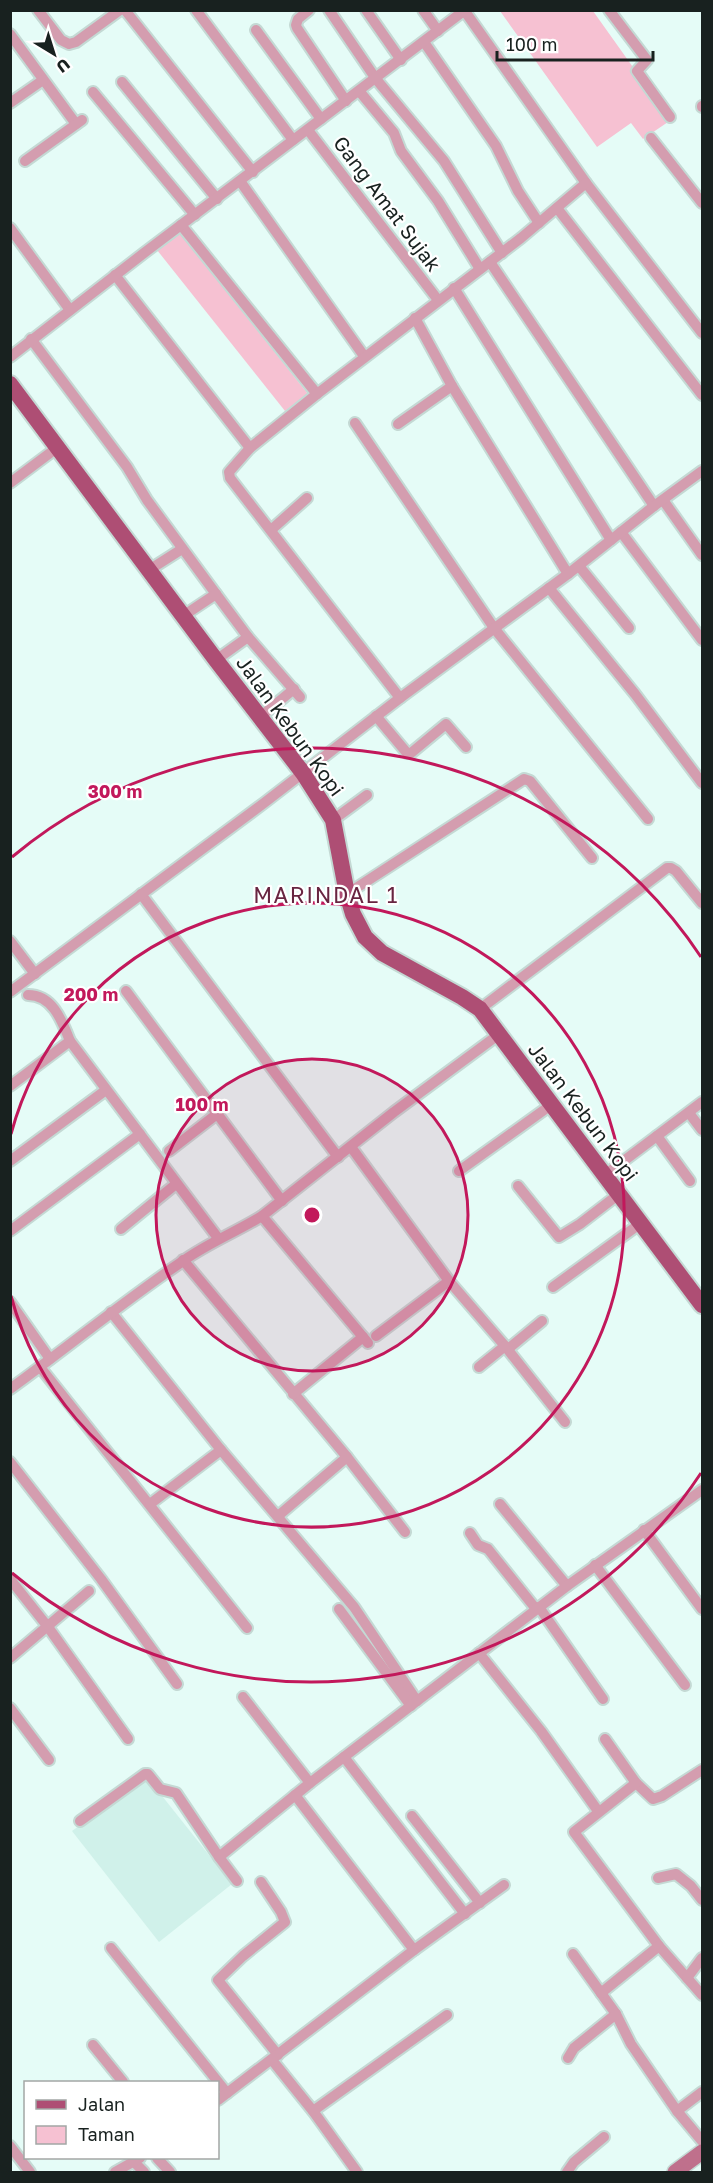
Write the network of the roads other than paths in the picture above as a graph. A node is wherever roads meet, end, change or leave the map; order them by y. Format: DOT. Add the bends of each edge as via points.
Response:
graph roads {
  1 [pos="38,10"];
  2 [pos="120,10"];
  3 [pos="125,10"];
  4 [pos="196,10"];
  5 [pos="309,10"];
  6 [pos="329,10"];
  7 [pos="366,10"];
  8 [pos="423,10"];
  9 [pos="609,10"];
  10 [pos="464,11"];
  11 [pos="256,30"];
  12 [pos="438,31"];
  13 [pos="10,34"];
  14 [pos="424,42"];
  15 [pos="401,60"];
  16 [pos="376,79"];
  17 [pos="43,80"];
  18 [pos="122,82"];
  19 [pos="93,92"];
  20 [pos="360,92"];
  21 [pos="346,101"];
  22 [pos="10,103"];
  23 [pos="670,117"];
  24 [pos="321,120"];
  25 [pos="308,130"];
  26 [pos="651,138"];
  27 [pos="294,140"];
  28 [pos="25,161"];
  29 [pos="253,172"];
  30 [pos="240,181"];
  31 [pos="586,183"];
  32 [pos="216,198"];
  33 [pos="702,203"];
  34 [pos="556,208"];
  35 [pos="195,215"];
  36 [pos="539,223"];
  37 [pos="181,225"];
  38 [pos="10,228"];
  39 [pos="502,252"];
  40 [pos="485,265"];
  41 [pos="115,275"];
  42 [pos="454,288"];
  43 [pos="438,300"];
  44 [pos="70,310"];
  45 [pos="415,318"];
  46 [pos="702,333"];
  47 [pos="31,339"];
  48 [pos="364,356"];
  49 [pos="10,357"];
  50 [pos="10,384"];
  51 [pos="452,386"];
  52 [pos="317,394"];
  53 [pos="702,394"];
  54 [pos="355,423"];
  55 [pos="398,424"];
  56 [pos="58,447"];
  57 [pos="250,448"];
  58 [pos="702,471"];
  59 [pos="10,483"];
  60 [pos="307,498"];
  61 [pos="659,503"];
  62 [pos="271,530"];
  63 [pos="621,532"];
  64 [pos="611,540"];
  65 [pos="183,549"];
  66 [pos="702,555"];
  67 [pos="579,566"];
  68 [pos="149,570"];
  69 [pos="568,574"];
  70 [pos="549,588"];
  71 [pos="216,594"];
  72 [pos="183,615"];
  73 [pos="494,628"];
  74 [pos="629,628"];
  75 [pos="248,637"];
  76 [pos="702,640"];
  77 [pos="216,660"];
  78 [pos="400,698"];
  79 [pos="376,716"];
  80 [pos="260,717"];
  81 [pos="466,747"];
  82 [pos="303,773"];
  83 [pos="702,783"];
  84 [pos="367,795"];
  85 [pos="648,819"];
  86 [pos="333,820"];
  87 [pos="592,858"];
  88 [pos="141,894"];
  89 [pos="347,894"];
  90 [pos="702,903"];
  91 [pos="10,941"];
  92 [pos="35,974"];
  93 [pos="126,991"];
  94 [pos="10,992"];
  95 [pos="28,995"];
  96 [pos="480,1009"];
  97 [pos="498,1035"];
  98 [pos="70,1041"];
  99 [pos="10,1086"];
  100 [pos="106,1090"];
  101 [pos="702,1102"];
  102 [pos="551,1105"];
  103 [pos="689,1113"];
  104 [pos="217,1114"];
  105 [pos="702,1130"];
  106 [pos="140,1134"];
  107 [pos="657,1136"];
  108 [pos="351,1147"];
  109 [pos="170,1151"];
  110 [pos="338,1157"];
  111 [pos="10,1161"];
  112 [pos="459,1171"];
  113 [pos="605,1175"];
  114 [pos="690,1181"];
  115 [pos="176,1184"];
  116 [pos="518,1186"];
  117 [pos="619,1194"];
  118 [pos="282,1201"];
  119 [pos="262,1216"];
  120 [pos="641,1223"];
  121 [pos="121,1229"];
  122 [pos="10,1231"];
  123 [pos="218,1238"];
  124 [pos="183,1260"];
  125 [pos="449,1281"];
  126 [pos="554,1287"];
  127 [pos="10,1302"];
  128 [pos="702,1305"];
  129 [pos="111,1312"];
  130 [pos="542,1321"];
  131 [pos="369,1339"];
  132 [pos="506,1348"];
  133 [pos="50,1359"];
  134 [pos="40,1367"];
  135 [pos="479,1367"];
  136 [pos="10,1389"];
  137 [pos="293,1394"];
  138 [pos="565,1422"];
  139 [pos="222,1450"];
  140 [pos="347,1457"];
  141 [pos="10,1462"];
  142 [pos="702,1490"];
  143 [pos="150,1504"];
  144 [pos="500,1504"];
  145 [pos="278,1516"];
  146 [pos="644,1530"];
  147 [pos="405,1532"];
  148 [pos="470,1533"];
  149 [pos="595,1565"];
  150 [pos="10,1579"];
  151 [pos="567,1586"];
  152 [pos="89,1591"];
  153 [pos="538,1608"];
  154 [pos="339,1609"];
  155 [pos="702,1609"];
  156 [pos="48,1627"];
  157 [pos="247,1628"];
  158 [pos="479,1653"];
  159 [pos="10,1658"];
  160 [pos="177,1684"];
  161 [pos="685,1685"];
  162 [pos="243,1697"];
  163 [pos="603,1699"];
  164 [pos="414,1703"];
  165 [pos="10,1708"];
  166 [pos="128,1739"];
  167 [pos="605,1739"];
  168 [pos="344,1757"];
  169 [pos="49,1760"];
  170 [pos="702,1770"];
  171 [pos="310,1783"];
  172 [pos="636,1783"];
  173 [pos="295,1795"];
  174 [pos="598,1811"];
  175 [pos="412,1816"];
  176 [pos="80,1821"];
  177 [pos="219,1857"];
  178 [pos="658,1878"];
  179 [pos="237,1881"];
  180 [pos="261,1882"];
  181 [pos="504,1885"];
  182 [pos="702,1900"];
  183 [pos="480,1903"];
  184 [pos="465,1914"];
  185 [pos="659,1946"];
  186 [pos="111,1948"];
  187 [pos="414,1950"];
  188 [pos="573,1954"];
  189 [pos="702,1958"];
  190 [pos="687,1978"];
  191 [pos="602,1993"];
  192 [pos="702,1995"];
  193 [pos="616,2014"];
  194 [pos="447,2015"];
  195 [pos="93,2045"];
  196 [pos="275,2057"];
  197 [pos="568,2058"];
  198 [pos="122,2081"];
  199 [pos="211,2081"];
  200 [pos="702,2091"];
  201 [pos="222,2096"];
  202 [pos="313,2111"];
  203 [pos="677,2111"];
  204 [pos="604,2137"];
  205 [pos="702,2141"];
  206 [pos="10,2146"];
  207 [pos="702,2152"];
  208 [pos="159,2159"];
  209 [pos="137,2160"];
  210 [pos="30,2172"];
  211 [pos="116,2172"];
  212 [pos="144,2172"];
  213 [pos="170,2172"];
  214 [pos="357,2172"];
  215 [pos="567,2172"];
  216 [pos="676,2172"];
  1 -- 2 [label="street" via="61,40 69,44"];
  3 -- 29 [label="street"];
  4 -- 27 [label="street"];
  5 -- 21 [label="street" via="296,22 297,28"];
  6 -- 16 [label="street"];
  7 -- 15 [label="street"];
  8 -- 12 [label="street"];
  9 -- 23 [label="street" via="647,60 637,71"];
  10 -- 12 [label="street"];
  10 -- 31 [label="street"];
  11 -- 24 [label="street"];
  12 -- 14 [label="street"];
  13 -- 17 [label="street"];
  14 -- 15 [label="street"];
  14 -- 36 [label="street" via="496,146"];
  15 -- 16 [label="street"];
  16 -- 20 [label="street"];
  16 -- 39 [label="street" via="444,161"];
  17 -- 22 [label="street"];
  17 -- 28 [label="street" via="79,122"];
  18 -- 32 [label="street"];
  19 -- 35 [label="street"];
  20 -- 21 [label="street"];
  20 -- 40 [label="street" via="394,133 401,151"];
  21 -- 24 [label="street"];
  24 -- 25 [label="street"];
  25 -- 27 [label="street"];
  25 -- 43 [label="street, Gang Amat Sujak"];
  26 -- 33 [label="street"];
  27 -- 29 [label="street"];
  29 -- 30 [label="street"];
  30 -- 32 [label="street"];
  30 -- 48 [label="street"];
  31 -- 34 [label="street"];
  31 -- 46 [label="street"];
  32 -- 35 [label="street"];
  34 -- 36 [label="street"];
  34 -- 53 [label="street"];
  35 -- 37 [label="street"];
  36 -- 39 [label="street"];
  37 -- 41 [label="street"];
  37 -- 52 [label="street"];
  38 -- 44 [label="street"];
  39 -- 40 [label="street"];
  40 -- 42 [label="street"];
  40 -- 61 [label="street"];
  41 -- 44 [label="street"];
  41 -- 57 [label="street"];
  42 -- 43 [label="street"];
  42 -- 64 [label="street"];
  43 -- 45 [label="street"];
  44 -- 47 [label="street"];
  45 -- 48 [label="street"];
  45 -- 51 [label="street"];
  47 -- 49 [label="street"];
  47 -- 65 [label="street"];
  48 -- 52 [label="street"];
  50 -- 56 [label="main road, Jalan Kebun Kopi"];
  51 -- 55 [label="street"];
  51 -- 69 [label="street"];
  52 -- 57 [label="street"];
  54 -- 73 [label="street"];
  56 -- 59 [label="street"];
  56 -- 68 [label="main road, Jalan Kebun Kopi"];
  57 -- 62 [label="street" via="228,476"];
  58 -- 61 [label="street"];
  60 -- 62 [label="street"];
  61 -- 63 [label="street"];
  61 -- 66 [label="street"];
  62 -- 78 [label="street"];
  63 -- 64 [label="street"];
  63 -- 76 [label="street"];
  64 -- 67 [label="street"];
  65 -- 68 [label="street"];
  65 -- 71 [label="street"];
  67 -- 69 [label="street"];
  67 -- 74 [label="street"];
  68 -- 72 [label="main road, Jalan Kebun Kopi"];
  69 -- 70 [label="street"];
  70 -- 73 [label="street"];
  70 -- 83 [label="street" via="636,694"];
  71 -- 72 [label="street"];
  71 -- 75 [label="street"];
  72 -- 77 [label="main road, Jalan Kebun Kopi"];
  73 -- 78 [label="street"];
  73 -- 85 [label="street"];
  75 -- 77 [label="street"];
  75 -- 80 [label="street" via="297,693"];
  77 -- 80 [label="main road, Jalan Kebun Kopi"];
  78 -- 79 [label="street"];
  79 -- 81 [label="street" via="407,753 446,724"];
  79 -- 82 [label="street"];
  80 -- 82 [label="main road, Jalan Kebun Kopi"];
  82 -- 86 [label="main road, Jalan Kebun Kopi"];
  82 -- 88 [label="street"];
  84 -- 86 [label="street"];
  86 -- 89 [label="main road, Jalan Kebun Kopi"];
  87 -- 89 [label="street" via="527,779"];
  88 -- 92 [label="street"];
  88 -- 110 [label="street"];
  89 -- 96 [label="main road, Jalan Kebun Kopi" via="352,914 365,937 382,953"];
  90 -- 96 [label="street" via="676,871 667,868"];
  91 -- 92 [label="street"];
  92 -- 94 [label="street"];
  93 -- 104 [label="street"];
  95 -- 98 [label="street" via="38,995 51,1005"];
  96 -- 97 [label="main road, Jalan Kebun Kopi"];
  97 -- 102 [label="main road, Jalan Kebun Kopi"];
  97 -- 108 [label="street"];
  98 -- 99 [label="street"];
  98 -- 100 [label="street"];
  100 -- 106 [label="street"];
  100 -- 111 [label="street"];
  101 -- 103 [label="street"];
  102 -- 112 [label="street"];
  102 -- 113 [label="main road, Jalan Kebun Kopi"];
  103 -- 105 [label="street"];
  103 -- 107 [label="street"];
  104 -- 109 [label="street"];
  104 -- 118 [label="street"];
  106 -- 115 [label="street"];
  106 -- 122 [label="street"];
  107 -- 113 [label="street"];
  107 -- 114 [label="street"];
  108 -- 110 [label="street"];
  108 -- 125 [label="street"];
  110 -- 118 [label="street"];
  113 -- 117 [label="main road, Jalan Kebun Kopi"];
  115 -- 121 [label="street"];
  115 -- 123 [label="street"];
  116 -- 117 [label="street" via="559,1237"];
  117 -- 120 [label="main road, Jalan Kebun Kopi"];
  118 -- 119 [label="street"];
  119 -- 123 [label="street"];
  119 -- 131 [label="street"];
  120 -- 126 [label="street"];
  120 -- 128 [label="main road, Jalan Kebun Kopi"];
  123 -- 124 [label="street"];
  124 -- 129 [label="street"];
  124 -- 137 [label="street"];
  125 -- 131 [label="street"];
  125 -- 132 [label="street"];
  127 -- 133 [label="street"];
  129 -- 133 [label="street"];
  129 -- 139 [label="street"];
  130 -- 132 [label="street"];
  131 -- 137 [label="street"];
  132 -- 135 [label="street"];
  132 -- 138 [label="street"];
  133 -- 134 [label="street"];
  134 -- 136 [label="street"];
  134 -- 143 [label="street"];
  137 -- 140 [label="street"];
  139 -- 143 [label="street"];
  139 -- 145 [label="street"];
  140 -- 145 [label="street"];
  140 -- 147 [label="street"];
  141 -- 160 [label="street"];
  142 -- 146 [label="street"];
  143 -- 157 [label="street"];
  144 -- 151 [label="street"];
  145 -- 164 [label="street" via="354,1606"];
  146 -- 149 [label="street"];
  146 -- 155 [label="street"];
  148 -- 153 [label="street"];
  149 -- 151 [label="street"];
  149 -- 161 [label="street"];
  150 -- 156 [label="street"];
  151 -- 153 [label="street"];
  152 -- 156 [label="street"];
  153 -- 158 [label="street"];
  153 -- 163 [label="street"];
  154 -- 164 [label="street"];
  156 -- 159 [label="street"];
  156 -- 166 [label="street"];
  158 -- 164 [label="street"];
  158 -- 174 [label="street"];
  162 -- 171 [label="street"];
  164 -- 168 [label="street"];
  165 -- 169 [label="street"];
  167 -- 172 [label="street"];
  168 -- 171 [label="street"];
  168 -- 184 [label="street"];
  170 -- 172 [label="street" via="653,1799"];
  171 -- 173 [label="street"];
  172 -- 174 [label="street"];
  173 -- 177 [label="street"];
  173 -- 187 [label="street"];
  174 -- 185 [label="street" via="574,1832"];
  175 -- 183 [label="street"];
  176 -- 177 [label="street" via="148,1774 160,1788 176,1793"];
  177 -- 179 [label="street"];
  178 -- 182 [label="street" via="676,1874"];
  180 -- 196 [label="street" via="285,1922 218,1980"];
  181 -- 183 [label="street"];
  183 -- 184 [label="street"];
  184 -- 187 [label="street"];
  185 -- 190 [label="street"];
  185 -- 191 [label="street"];
  186 -- 199 [label="street"];
  187 -- 196 [label="street"];
  188 -- 191 [label="street"];
  189 -- 190 [label="street"];
  190 -- 192 [label="street"];
  191 -- 193 [label="street"];
  193 -- 197 [label="street" via="574,2048"];
  193 -- 203 [label="street" via="630,2044"];
  194 -- 202 [label="street"];
  195 -- 198 [label="street"];
  196 -- 201 [label="street"];
  196 -- 202 [label="street"];
  200 -- 203 [label="street"];
  202 -- 214 [label="street"];
  203 -- 205 [label="street"];
  204 -- 215 [label="street"];
  206 -- 210 [label="street"];
  207 -- 216 [label="street"];
  208 -- 213 [label="street"];
  209 -- 211 [label="street"];
  209 -- 212 [label="street"];
}
